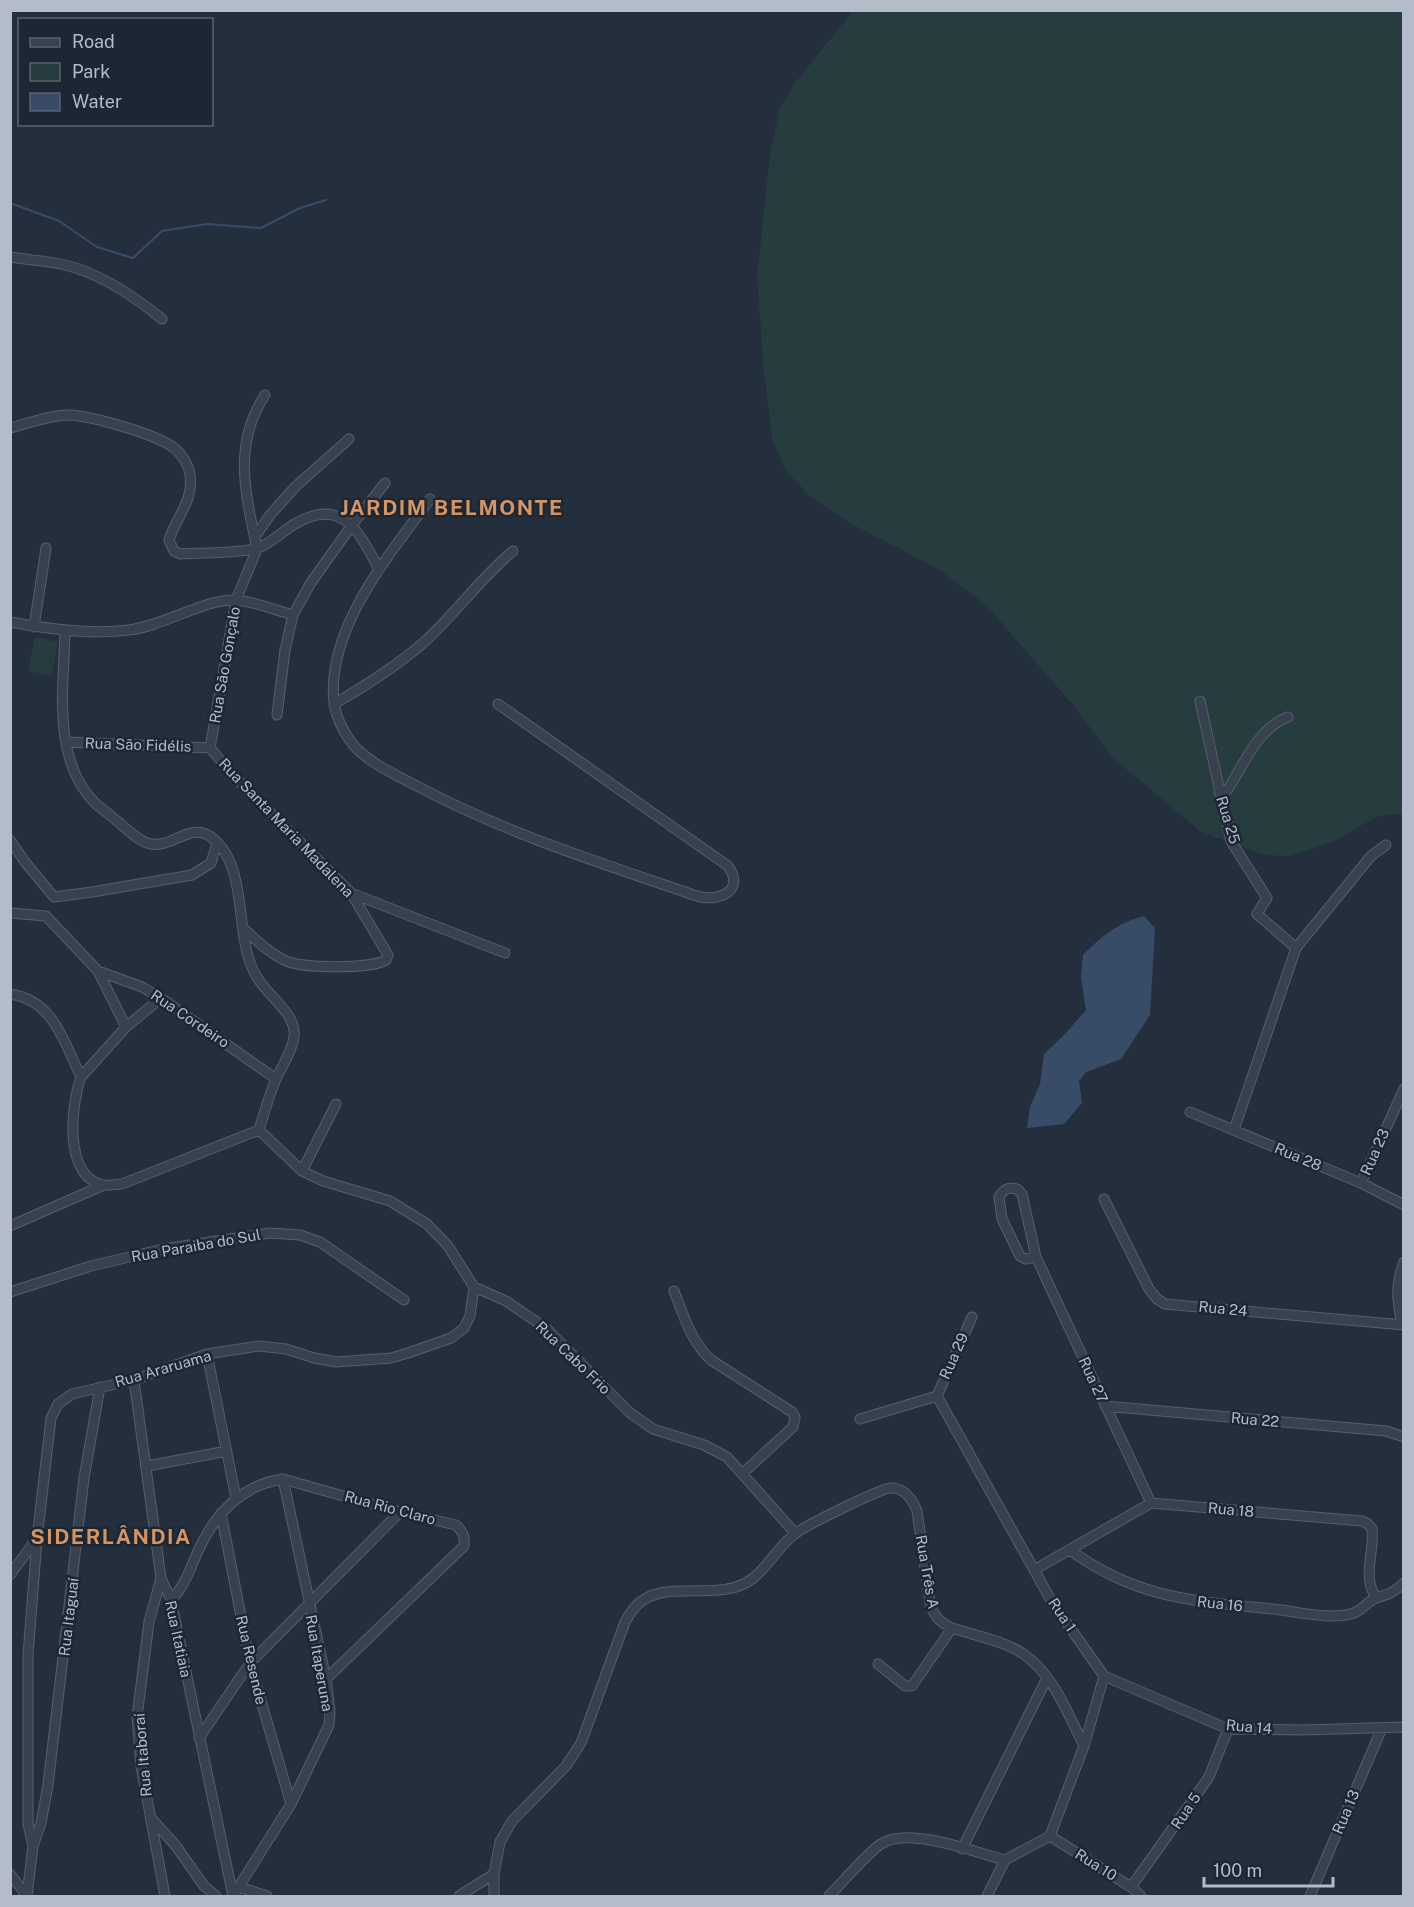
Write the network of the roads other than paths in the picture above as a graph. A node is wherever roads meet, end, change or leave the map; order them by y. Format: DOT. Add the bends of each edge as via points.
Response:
graph roads {
  1 [pos="10,257"];
  2 [pos="162,319"];
  3 [pos="265,395"];
  4 [pos="10,428"];
  5 [pos="349,439"];
  6 [pos="385,483"];
  7 [pos="430,499"];
  8 [pos="352,525"];
  9 [pos="255,537"];
  10 [pos="46,548"];
  11 [pos="257,549"];
  12 [pos="513,551"];
  13 [pos="379,569"];
  14 [pos="236,600"];
  15 [pos="293,615"];
  16 [pos="10,622"];
  17 [pos="34,627"];
  18 [pos="66,630"];
  19 [pos="1200,701"];
  20 [pos="334,704"];
  21 [pos="498,704"];
  22 [pos="277,715"];
  23 [pos="1288,717"];
  24 [pos="66,742"];
  25 [pos="210,748"];
  26 [pos="1219,792"];
  27 [pos="10,840"];
  28 [pos="217,843"];
  29 [pos="1386,845"];
  30 [pos="351,893"];
  31 [pos="54,897"];
  32 [pos="10,913"];
  33 [pos="46,916"];
  34 [pos="243,928"];
  35 [pos="1296,948"];
  36 [pos="505,953"];
  37 [pos="98,971"];
  38 [pos="10,994"];
  39 [pos="160,998"];
  40 [pos="126,1027"];
  41 [pos="81,1077"];
  42 [pos="276,1079"];
  43 [pos="1404,1089"];
  44 [pos="336,1104"];
  45 [pos="1190,1112"];
  46 [pos="1234,1130"];
  47 [pos="259,1131"];
  48 [pos="302,1171"];
  49 [pos="1361,1183"];
  50 [pos="104,1185"];
  51 [pos="1104,1199"];
  52 [pos="1404,1205"];
  53 [pos="10,1226"];
  54 [pos="1036,1257"];
  55 [pos="1404,1262"];
  56 [pos="474,1287"];
  57 [pos="674,1291"];
  58 [pos="10,1292"];
  59 [pos="404,1300"];
  60 [pos="972,1317"];
  61 [pos="1403,1325"];
  62 [pos="207,1354"];
  63 [pos="135,1380"];
  64 [pos="100,1386"];
  65 [pos="937,1396"];
  66 [pos="1105,1406"];
  67 [pos="860,1419"];
  68 [pos="1404,1437"];
  69 [pos="226,1451"];
  70 [pos="147,1467"];
  71 [pos="743,1473"];
  72 [pos="283,1479"];
  73 [pos="236,1498"];
  74 [pos="1151,1503"];
  75 [pos="400,1512"];
  76 [pos="221,1513"];
  77 [pos="795,1533"];
  78 [pos="37,1539"];
  79 [pos="1070,1550"];
  80 [pos="1034,1570"];
  81 [pos="10,1575"];
  82 [pos="161,1578"];
  83 [pos="1404,1583"];
  84 [pos="1377,1598"];
  85 [pos="171,1600"];
  86 [pos="308,1603"];
  87 [pos="952,1628"];
  88 [pos="250,1663"];
  89 [pos="878,1664"];
  90 [pos="1104,1676"];
  91 [pos="1047,1678"];
  92 [pos="326,1679"];
  93 [pos="1404,1727"];
  94 [pos="1382,1728"];
  95 [pos="1228,1729"];
  96 [pos="199,1738"];
  97 [pos="1084,1746"];
  98 [pos="291,1804"];
  99 [pos="149,1817"];
  100 [pos="1050,1836"];
  101 [pos="33,1846"];
  102 [pos="962,1849"];
  103 [pos="1005,1860"];
  104 [pos="10,1874"];
  105 [pos="494,1874"];
  106 [pos="240,1887"];
  107 [pos="1131,1887"];
  108 [pos="27,1896"];
  109 [pos="165,1896"];
  110 [pos="216,1896"];
  111 [pos="233,1896"];
  112 [pos="267,1896"];
  113 [pos="459,1896"];
  114 [pos="494,1896"];
  115 [pos="829,1896"];
  116 [pos="987,1896"];
  117 [pos="1141,1896"];
  118 [pos="1310,1896"];
  1 -- 2 [label="street" via="67,266 103,280 138,299"];
  3 -- 9 [label="street" via="246,434 243,458"];
  4 -- 11 [label="street" via="67,415 94,417 155,438 174,448 190,474 187,506 170,540 174,551 180,554"];
  5 -- 9 [label="street" via="296,486"];
  6 -- 8 [label="street"];
  7 -- 13 [label="street"];
  8 -- 11 [label="street" via="341,517 325,514 296,524"];
  8 -- 13 [label="street"];
  8 -- 15 [label="street"];
  9 -- 11 [label="street"];
  10 -- 17 [label="street"];
  11 -- 14 [label="street, Rua São Gonçalo"];
  12 -- 20 [label="street" via="423,643 374,681"];
  13 -- 20 [label="street" via="339,646"];
  14 -- 15 [label="street"];
  14 -- 18 [label="street" via="129,631"];
  14 -- 25 [label="street, Rua São Gonçalo"];
  15 -- 22 [label="street"];
  16 -- 17 [label="street"];
  17 -- 18 [label="street"];
  18 -- 24 [label="street" via="62,722"];
  19 -- 26 [label="street, Rua 25"];
  20 -- 21 [label="street" via="355,747 377,764 445,801 520,834 700,897 711,899 730,890 734,883 728,866"];
  23 -- 26 [label="street" via="1262,734 1228,789"];
  24 -- 25 [label="street, Rua São Fidélis"];
  24 -- 28 [label="street" via="83,787 96,804 139,838 150,844 162,844 194,832"];
  25 -- 30 [label="street, Rua Santa Maria Madalena"];
  26 -- 35 [label="street, Rua 25" via="1231,841 1267,898 1257,914"];
  27 -- 31 [label="street"];
  28 -- 31 [label="street" via="211,863 192,875"];
  28 -- 34 [label="street" via="233,871"];
  29 -- 35 [label="street" via="1371,856"];
  30 -- 34 [label="street, Rua Santa Maria Madalena" via="386,949 388,955 380,964 312,966 286,962"];
  30 -- 36 [label="street"];
  31 -- 33 [label="street"];
  32 -- 33 [label="street"];
  33 -- 37 [label="street, Rua Cordeiro"];
  34 -- 42 [label="street" via="247,955 256,977 294,1025 294,1038"];
  35 -- 46 [label="street"];
  37 -- 39 [label="street, Rua Cordeiro"];
  37 -- 40 [label="street, Rua Cordeiro"];
  38 -- 41 [label="street" via="37,1003 51,1016"];
  39 -- 40 [label="street"];
  39 -- 42 [label="street, Rua Cordeiro"];
  40 -- 41 [label="street"];
  41 -- 50 [label="street" via="73,1119 76,1158 81,1171"];
  42 -- 47 [label="street"];
  43 -- 49 [label="street, Rua 23"];
  44 -- 48 [label="street"];
  45 -- 46 [label="street, Rua 28"];
  46 -- 49 [label="street, Rua 28"];
  47 -- 48 [label="street"];
  47 -- 50 [label="street" via="122,1184"];
  48 -- 56 [label="street" via="390,1201 427,1224 448,1246"];
  49 -- 52 [label="street, Rua 28"];
  50 -- 53 [label="street"];
  51 -- 61 [label="street, Rua 24" via="1149,1289 1165,1304"];
  54 -- 54 [label="street, Rua 27" via="1020,1256 1002,1219 999,1197 1010,1187 1022,1194"];
  54 -- 66 [label="street, Rua 27"];
  55 -- 61 [label="street" via="1396,1297"];
  56 -- 62 [label="street, Rua Araruama" via="464,1328 451,1338 391,1358 336,1362 259,1346"];
  56 -- 71 [label="street, Rua Cabo Frio" via="506,1301 547,1329 629,1412 653,1429 704,1445 727,1457"];
  57 -- 71 [label="street" via="700,1350 795,1417 793,1427"];
  58 -- 59 [label="street, Rua Paraiba do Sul" via="132,1256 270,1233 300,1235 320,1242"];
  60 -- 65 [label="street, Rua 29"];
  62 -- 63 [label="street, Rua Araruama"];
  62 -- 69 [label="street"];
  63 -- 64 [label="street, Rua Araruama"];
  63 -- 70 [label="street, Rua Itatiaia"];
  64 -- 78 [label="street, Rua Araruama" via="72,1394 58,1404 51,1418"];
  64 -- 101 [label="street, Rua Itaguaí" via="84,1478 48,1785"];
  65 -- 67 [label="street"];
  65 -- 80 [label="street, Rua 1"];
  66 -- 68 [label="street, Rua 22" via="1386,1431"];
  66 -- 74 [label="street, Rua 27"];
  69 -- 70 [label="street"];
  69 -- 73 [label="street"];
  70 -- 82 [label="street, Rua Itatiaia"];
  71 -- 77 [label="street, Rua Cabo Frio"];
  72 -- 73 [label="street" via="269,1481"];
  72 -- 75 [label="street, Rua Rio Claro"];
  72 -- 86 [label="street, Rua Itaperuna"];
  73 -- 76 [label="street"];
  74 -- 79 [label="street"];
  74 -- 84 [label="street, Rua 18" via="1362,1521 1372,1529 1369,1582"];
  75 -- 86 [label="street"];
  75 -- 92 [label="street, Rua Rio Claro" via="456,1525 462,1530 464,1546"];
  76 -- 85 [label="street" via="199,1549 184,1585"];
  76 -- 88 [label="street, Rua Resende"];
  77 -- 87 [label="street, Rua Três A" via="875,1492 891,1488 903,1491 916,1511 934,1615"];
  77 -- 105 [label="street" via="761,1572 746,1583 725,1591 668,1592 648,1597 635,1606 625,1622 581,1743 566,1766 512,1821 500,1842"];
  78 -- 81 [label="street"];
  78 -- 101 [label="street, Rua Araruama" via="27,1701 28,1824"];
  79 -- 80 [label="street"];
  79 -- 84 [label="street, Rua 16" via="1133,1586 1181,1599 1340,1615 1355,1613"];
  80 -- 90 [label="street, Rua 1"];
  82 -- 85 [label="street, Rua Itatiaia"];
  82 -- 99 [label="street, Rua Itaboraí" via="149,1622 137,1717"];
  83 -- 84 [label="street, Rua 16"];
  85 -- 96 [label="street, Rua Itatiaia"];
  86 -- 88 [label="street"];
  86 -- 92 [label="street, Rua Itaperuna"];
  87 -- 89 [label="street" via="912,1686 905,1686"];
  87 -- 91 [label="street, Rua Três A" via="1020,1652 1036,1663"];
  88 -- 96 [label="street"];
  88 -- 98 [label="street, Rua Resende"];
  90 -- 95 [label="street, Rua 14"];
  90 -- 97 [label="street"];
  91 -- 97 [label="street, Rua Três A"];
  91 -- 102 [label="street"];
  92 -- 98 [label="street, Rua Itaperuna" via="329,1725"];
  93 -- 94 [label="street, Rua 14"];
  94 -- 95 [label="street, Rua 14"];
  94 -- 118 [label="street, Rua 13"];
  95 -- 107 [label="street, Rua 5" via="1209,1777"];
  96 -- 111 [label="street, Rua Itatiaia"];
  97 -- 100 [label="street"];
  98 -- 106 [label="street, Rua Itaperuna"];
  99 -- 109 [label="street, Rua Itaboraí"];
  99 -- 110 [label="street"];
  100 -- 103 [label="street"];
  100 -- 107 [label="street, Rua 10"];
  101 -- 108 [label="street, Rua Araruama"];
  102 -- 103 [label="street"];
  102 -- 115 [label="street" via="929,1839 890,1840 879,1845"];
  103 -- 116 [label="street"];
  104 -- 108 [label="street"];
  105 -- 113 [label="street"];
  105 -- 114 [label="street"];
  106 -- 111 [label="street, Rua Itaperuna"];
  106 -- 112 [label="street"];
  107 -- 117 [label="street, Rua 10"];
}
